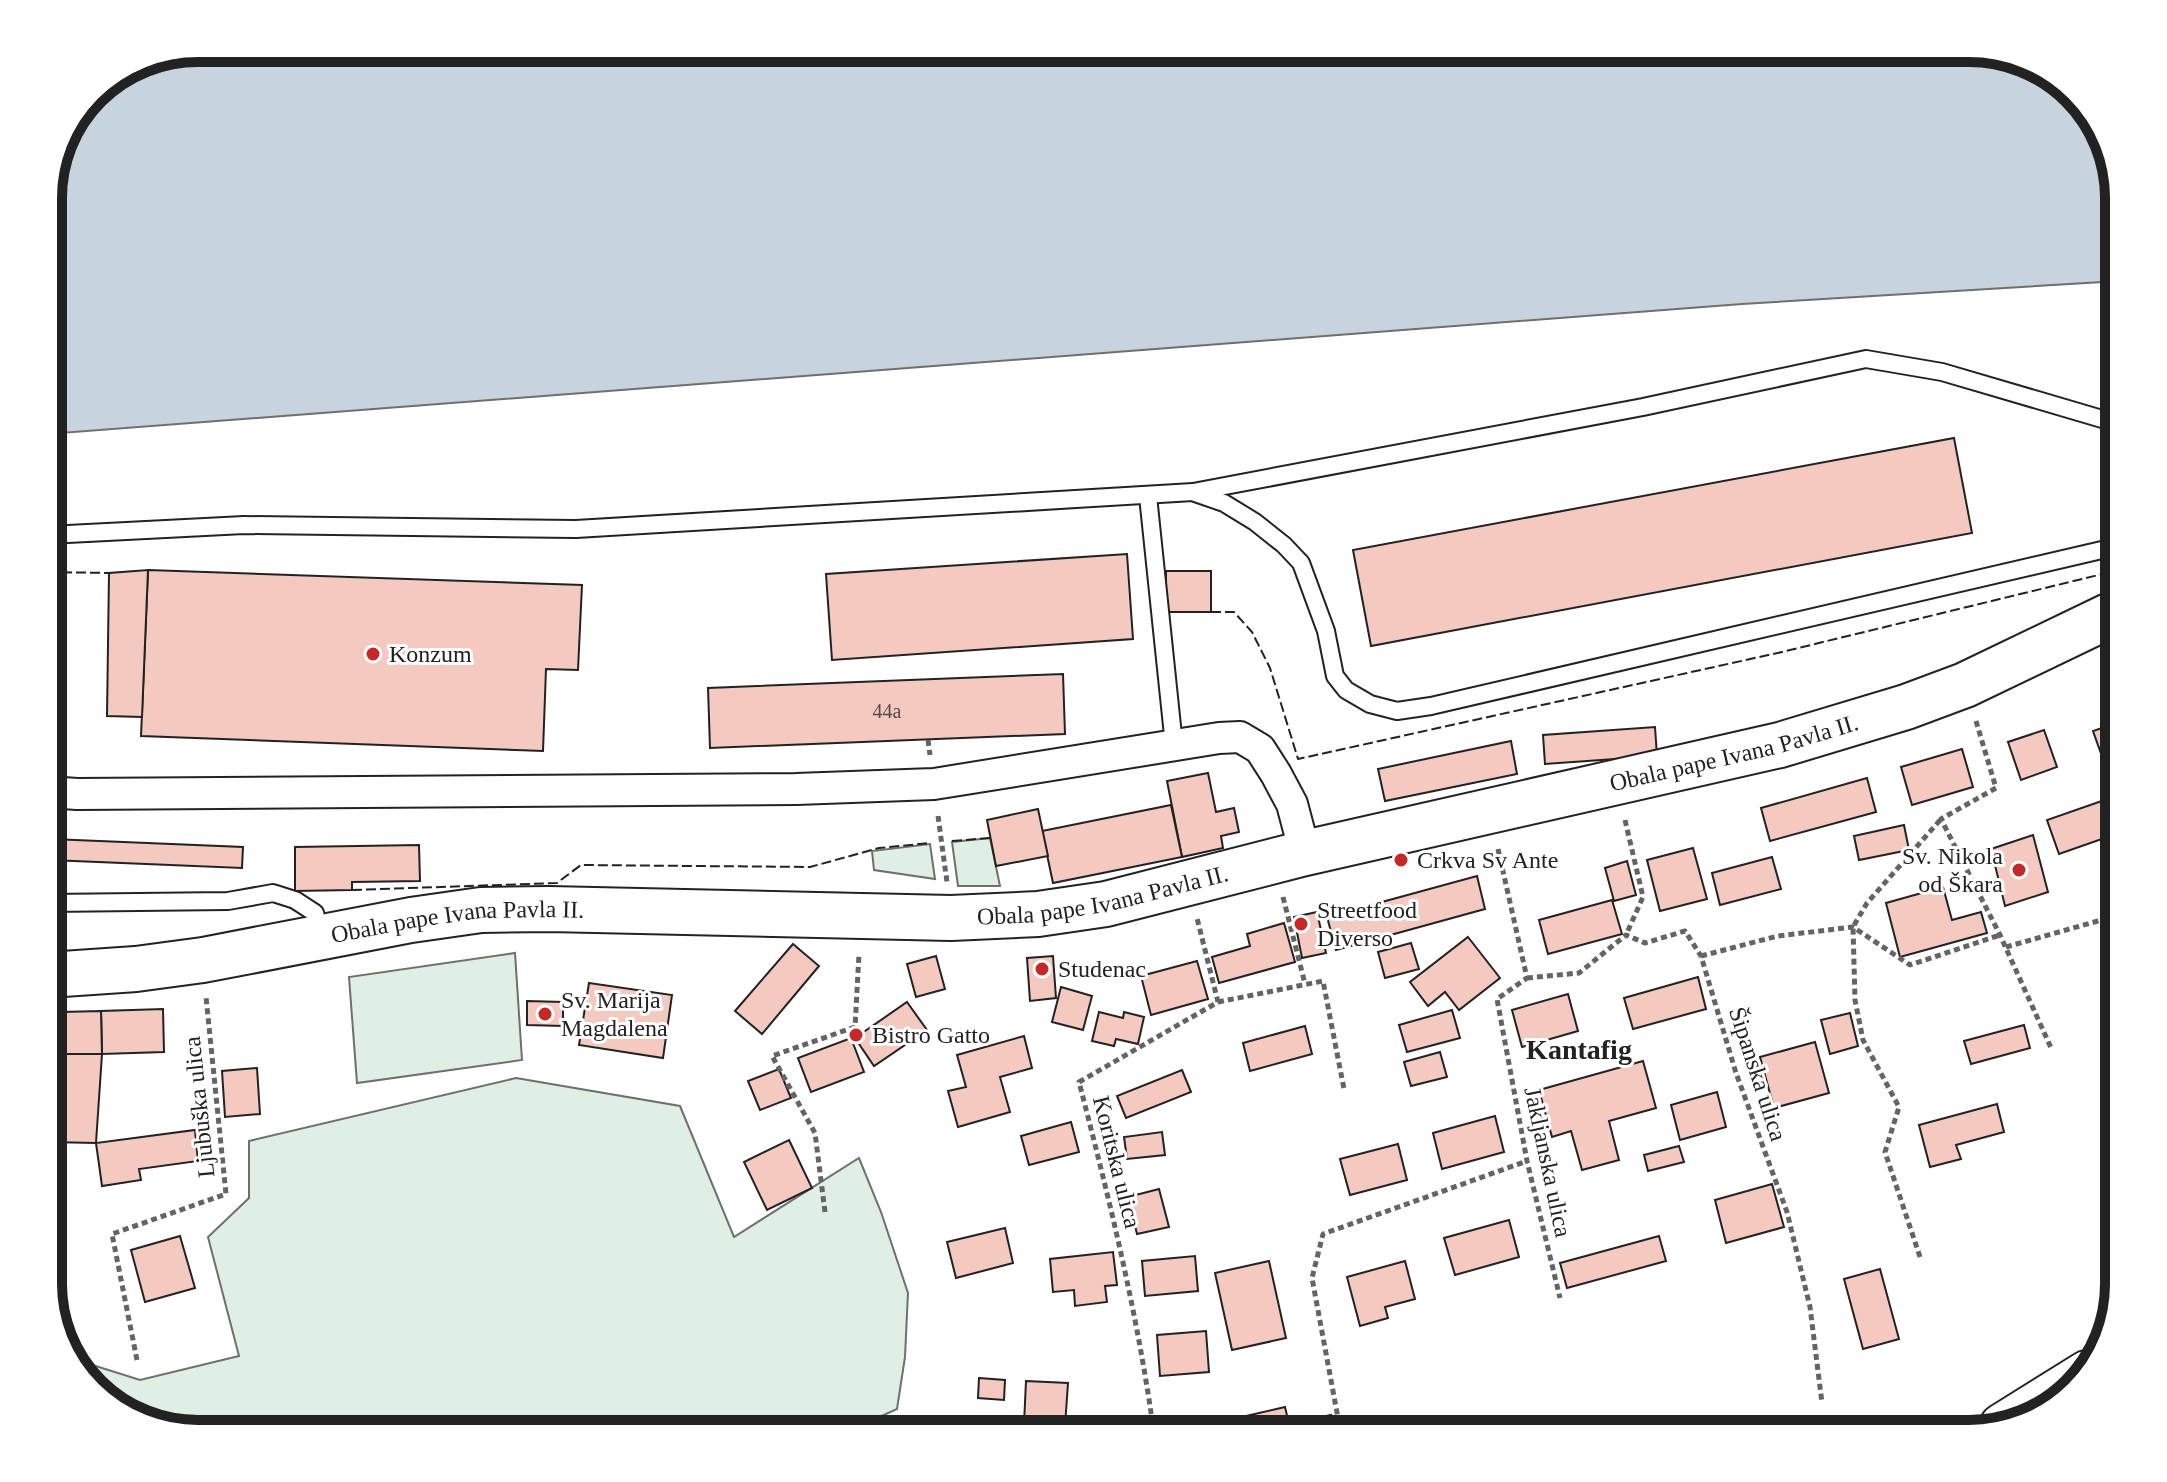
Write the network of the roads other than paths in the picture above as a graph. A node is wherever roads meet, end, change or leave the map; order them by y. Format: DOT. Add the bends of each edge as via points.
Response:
graph roads {
  1 [pos="2105,420"];
  2 [pos="1193,492"];
  3 [pos="1148,496"];
  4 [pos="62,534"];
  5 [pos="2105,549"];
  6 [pos="2105,618"];
  7 [pos="1174,745"];
  8 [pos="62,793"];
  9 [pos="1289,857"];
  10 [pos="62,903"];
  11 [pos="323,938"];
  12 [pos="62,974"];
  1 -- 2 [label="lane" via="1942,372 1866,359"];
  2 -- 3 [label="lane"];
  2 -- 5 [label="lane" via="1255,522 1301,563 1326,631 1335,676 1346,690 1370,704 1397,711"];
  3 -- 4 [label="lane" via="576,529 244,525"];
  3 -- 7 [label="lane"];
  6 -- 9 [label="main road, Obala pape Ivana Pavla II." via="1965,685 1780,745"];
  7 -- 8 [label="street" via="934,784"];
  7 -- 9 [label="street" via="1240,737 1260,749 1292,804"];
  9 -- 11 [label="main road, Obala pape Ivana Pavla II." via="1106,904 1038,914 951,918 481,910"];
  10 -- 11 [label="lane" via="228,901 273,893 315,913"];
  11 -- 12 [label="main road, Obala pape Ivana Pavla II." via="203,960"];
}
